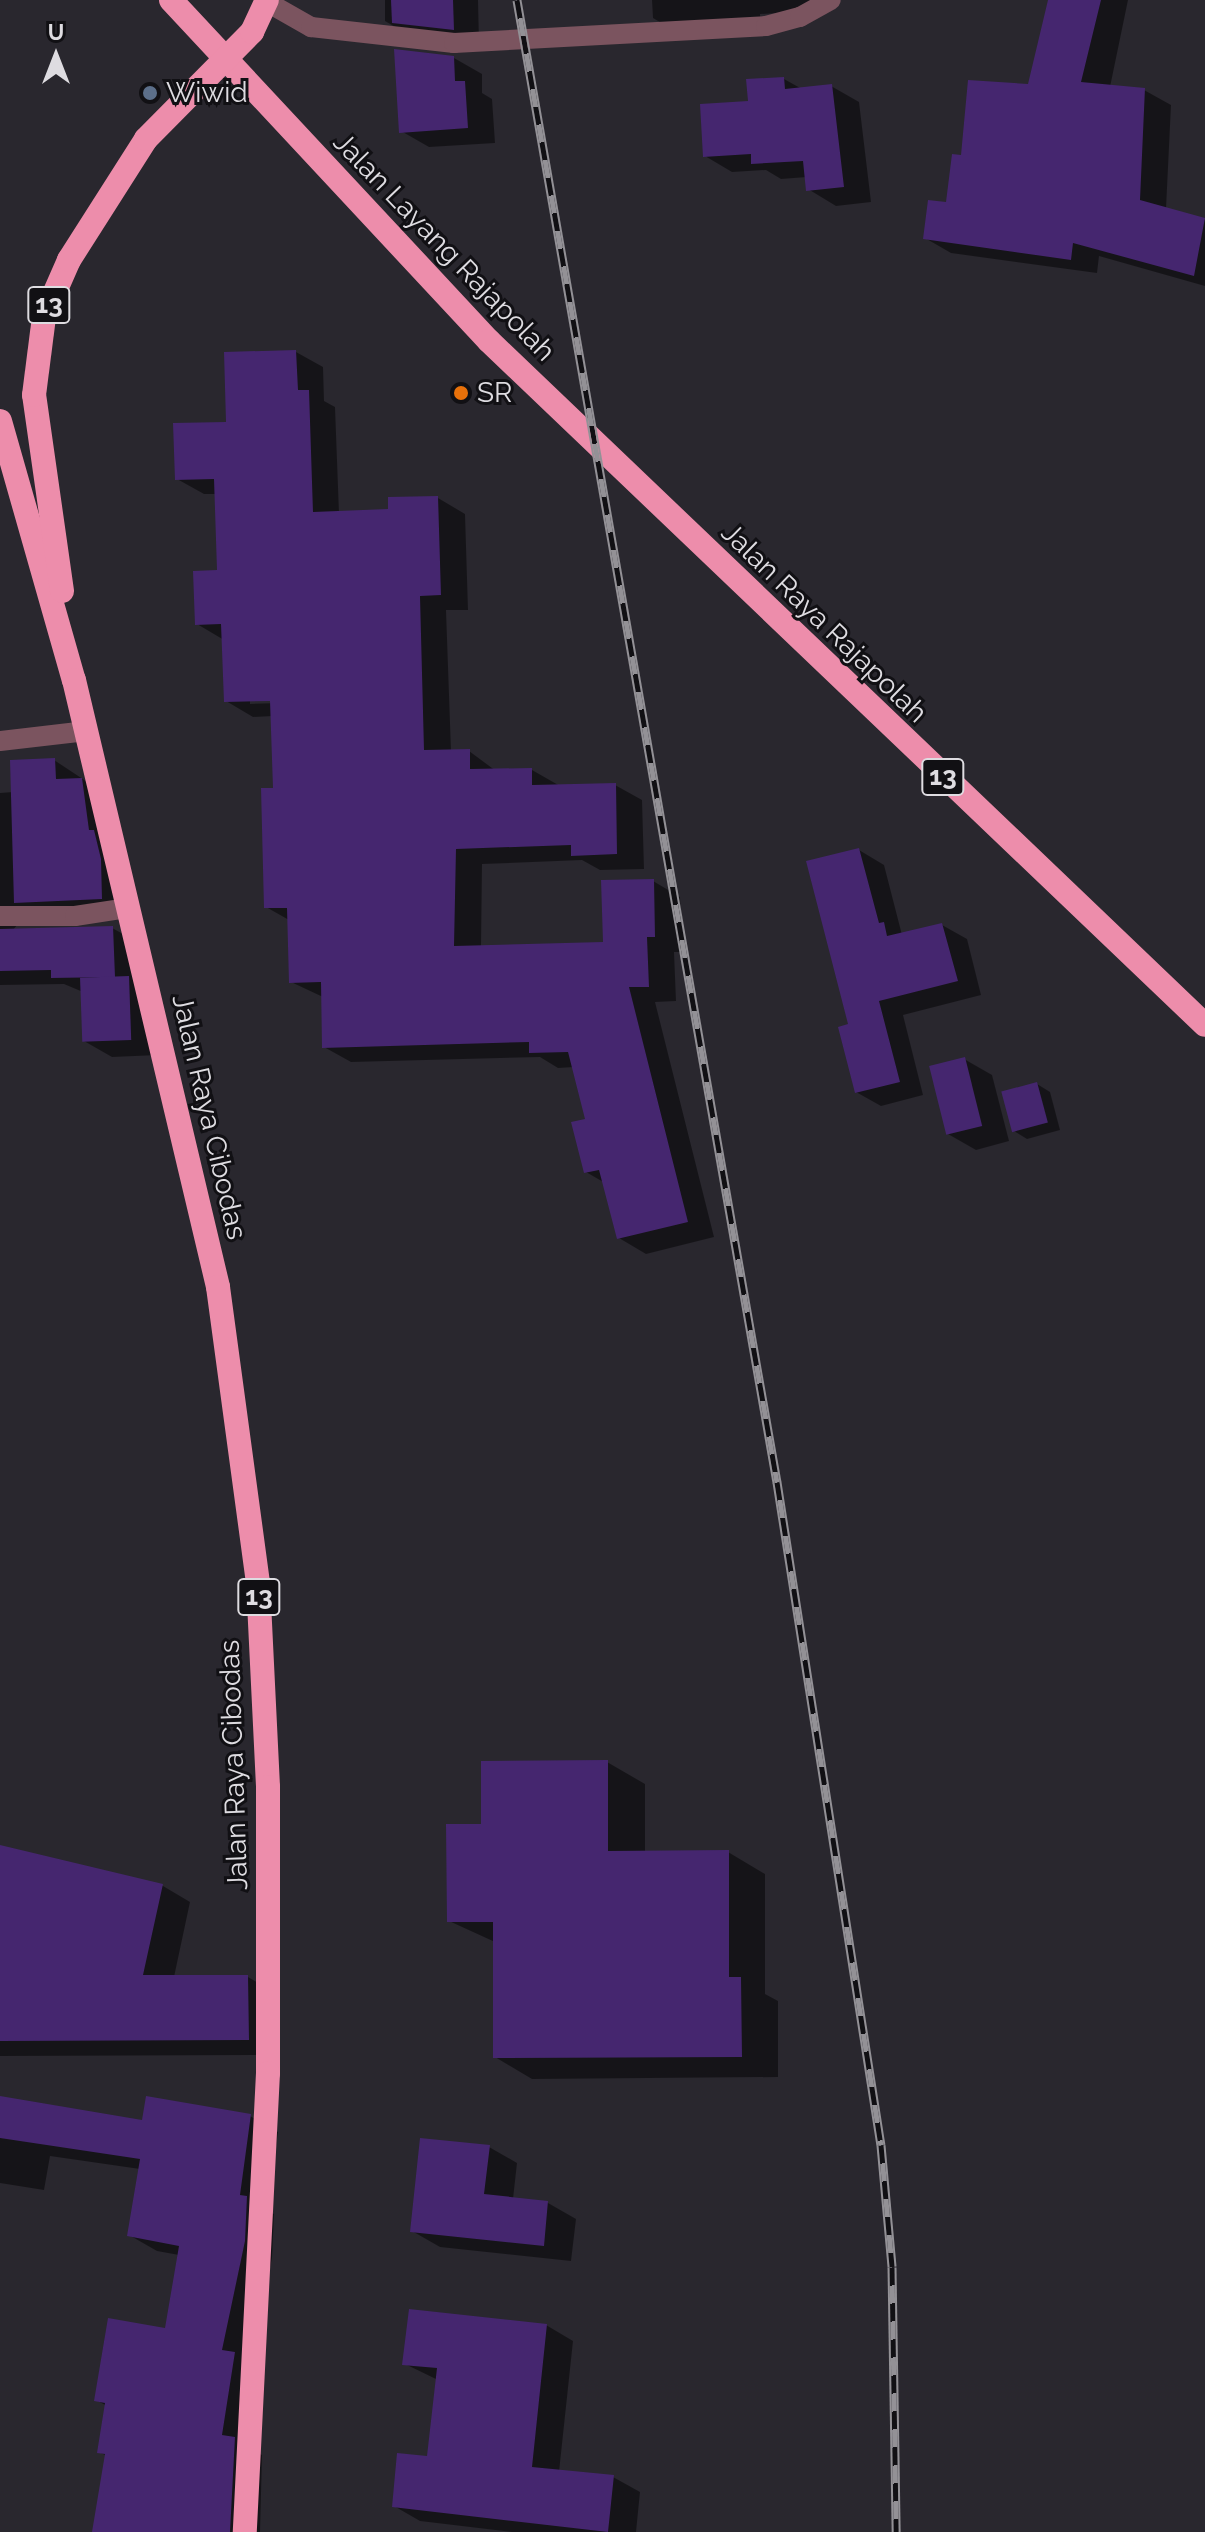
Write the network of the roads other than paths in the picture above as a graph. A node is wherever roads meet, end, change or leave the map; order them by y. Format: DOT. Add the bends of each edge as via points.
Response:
graph roads {
  1 [pos="171,0"];
  2 [pos="831,0"];
  3 [pos="267,1"];
  4 [pos="0,421"];
  5 [pos="681,529"];
  6 [pos="74,680"];
  7 [pos="86,731"];
  8 [pos="0,741"];
  9 [pos="128,908"];
  10 [pos="0,916"];
  11 [pos="1205,1025"];
  12 [pos="245,2532"];
  1 -- 5 [label="highway, Jalan Layang Rajapolah / 13" via="489,341"];
  2 -- 3 [label="street" via="800,17 766,26 454,43 311,27"];
  3 -- 6 [label="highway, Jalan Raya Cibodas / 13" via="252,32 146,139 69,260 44,317 34,395"];
  4 -- 6 [label="highway, Jalan Raya Cibodas / 13"];
  5 -- 11 [label="highway, Jalan Raya Rajapolah / 13"];
  6 -- 7 [label="highway, Jalan Raya Cibodas / 13"];
  7 -- 8 [label="street"];
  7 -- 9 [label="highway, Jalan Raya Cibodas / 13"];
  9 -- 10 [label="street" via="75,916"];
  9 -- 12 [label="highway, Jalan Raya Cibodas / 13" via="218,1287 258,1582 268,1787 268,2073"];
}
